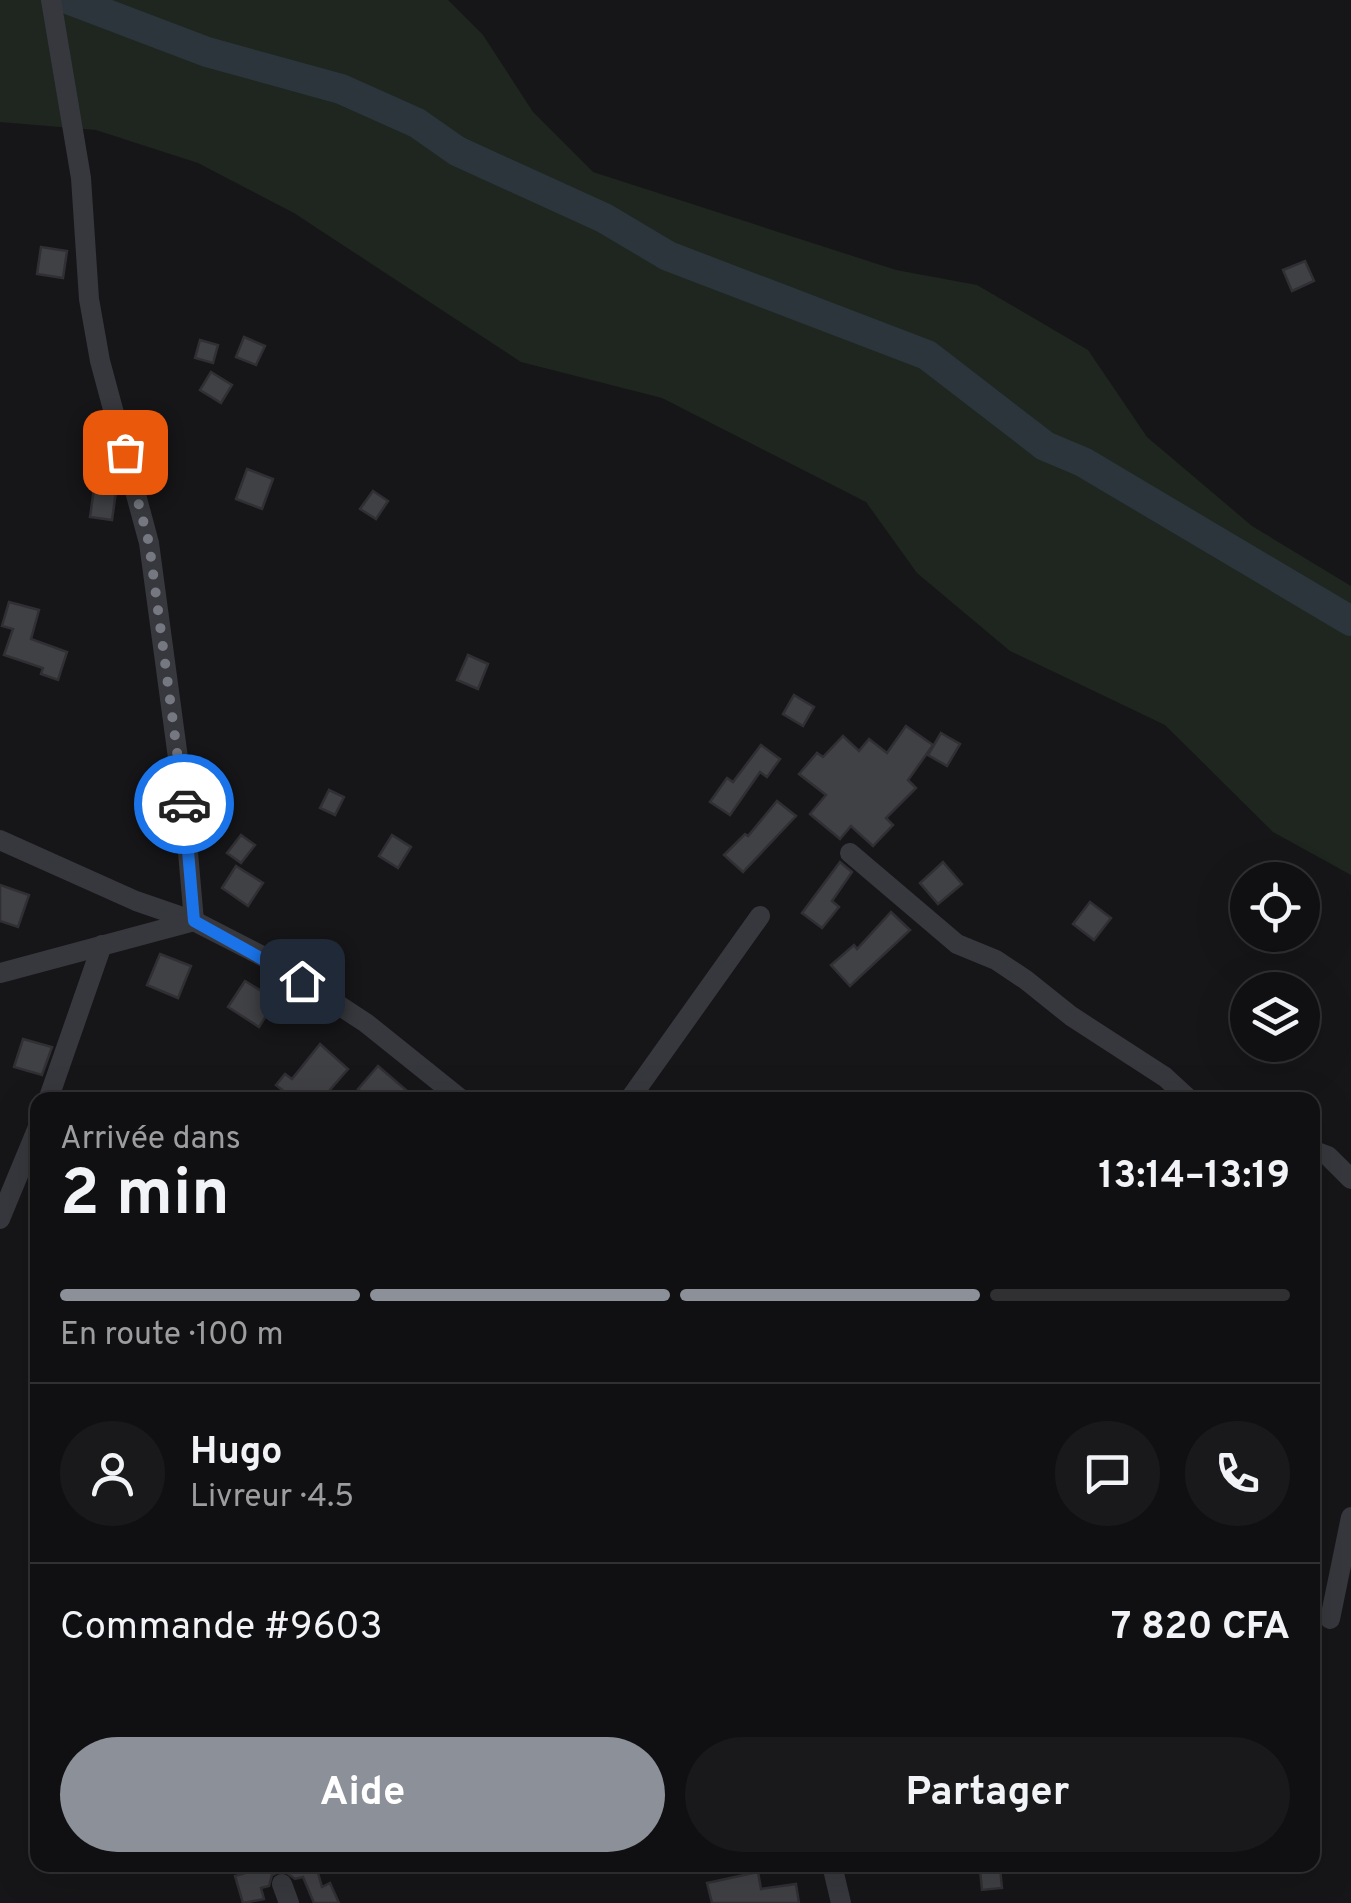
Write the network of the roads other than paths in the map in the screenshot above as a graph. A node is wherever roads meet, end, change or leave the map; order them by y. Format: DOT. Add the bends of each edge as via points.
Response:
graph roads {
  1 [pos="51,0"];
  2 [pos="0,840"];
  3 [pos="850,854"];
  4 [pos="760,916"];
  5 [pos="194,921"];
  6 [pos="102,945"];
  7 [pos="0,973"];
  8 [pos="51,1092"];
  9 [pos="452,1092"];
  10 [pos="635,1092"];
  11 [pos="1182,1092"];
  12 [pos="30,1146"];
  13 [pos="1320,1153"];
  14 [pos="1351,1179"];
  15 [pos="0,1219"];
  16 [pos="1351,1517"];
  17 [pos="1330,1619"];
  18 [pos="834,1872"];
  19 [pos="841,1903"];
  1 -- 5 [label="street" via="81,178 94,330 149,543"];
  2 -- 5 [label="street"];
  3 -- 11 [label="street" via="957,944 1026,980"];
  4 -- 10 [label="street"];
  5 -- 6 [label="street"];
  5 -- 9 [label="street" via="270,960 366,1023"];
  6 -- 7 [label="street"];
  6 -- 8 [label="street"];
  12 -- 15 [label="street"];
  13 -- 14 [label="street"];
  16 -- 17 [label="street"];
  18 -- 19 [label="street"];
}
